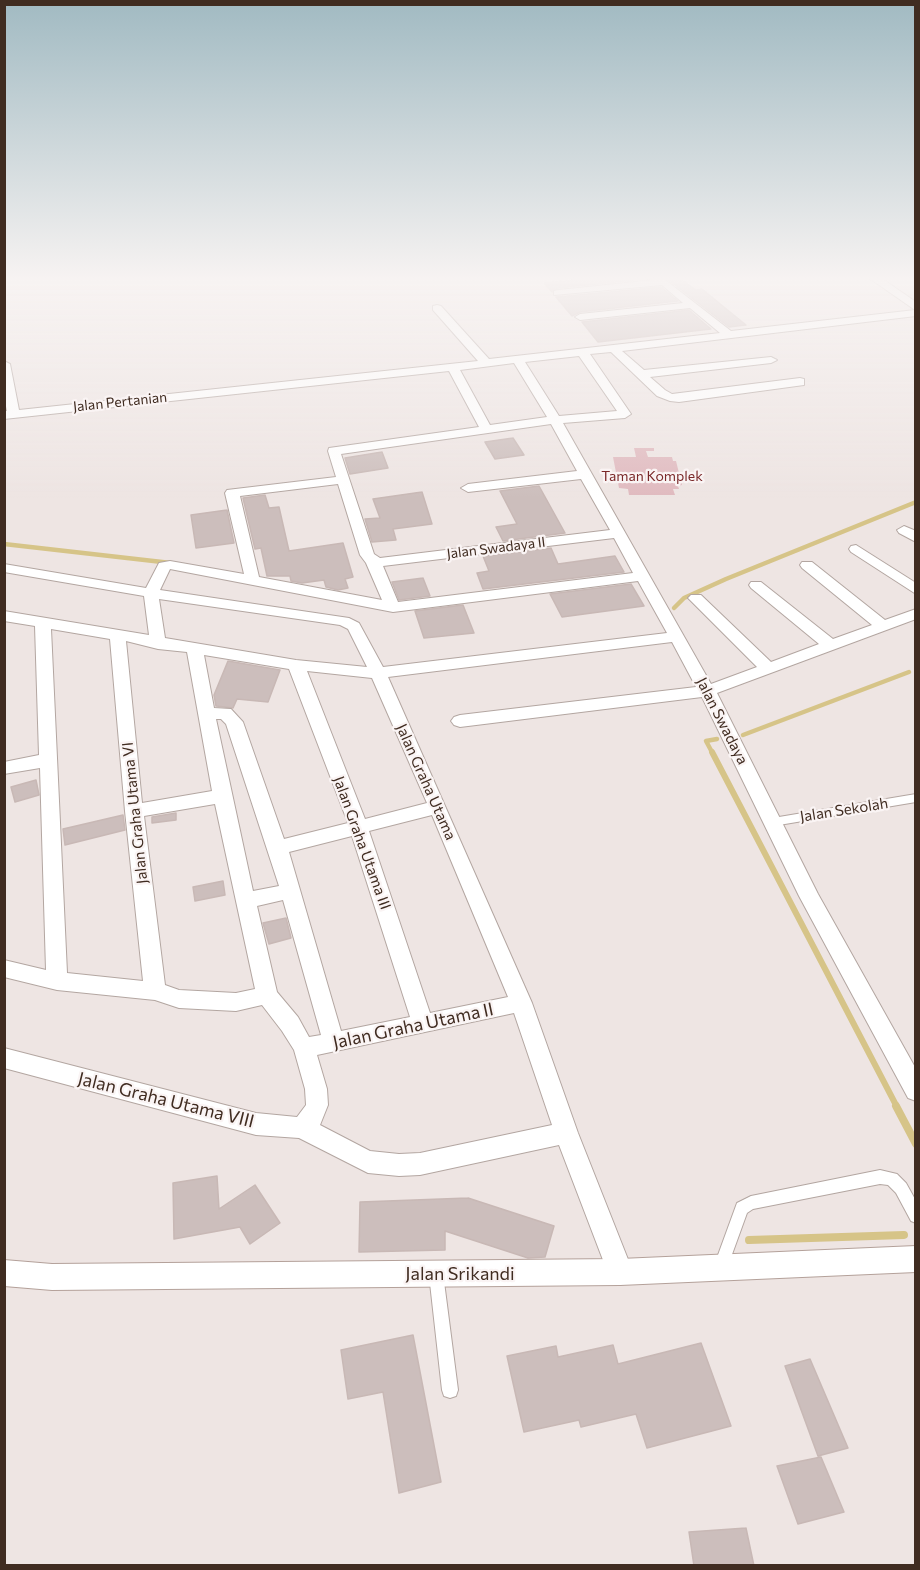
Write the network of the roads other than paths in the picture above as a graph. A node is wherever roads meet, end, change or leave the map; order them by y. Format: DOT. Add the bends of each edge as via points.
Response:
graph roads {
  1 [pos="475,351"];
  2 [pos="580,351"];
  3 [pos="582,351"];
  4 [pos="616,351"];
  5 [pos="517,358"];
  6 [pos="771,360"];
  7 [pos="485,362"];
  8 [pos="4,364"];
  9 [pos="453,367"];
  10 [pos="642,374"];
  11 [pos="800,382"];
  12 [pos="9,415"];
  13 [pos="555,420"];
  14 [pos="487,431"];
  15 [pos="586,474"];
  16 [pos="342,480"];
  17 [pos="468,488"];
  18 [pos="619,533"];
  19 [pos="856,549"];
  20 [pos="373,561"];
  21 [pos="807,565"];
  22 [pos="4,568"];
  23 [pos="642,576"];
  24 [pos="252,579"];
  25 [pos="756,585"];
  26 [pos="915,590"];
  27 [pos="151,593"];
  28 [pos="696,598"];
  29 [pos="393,607"];
  30 [pos="915,614"];
  31 [pos="4,616"];
  32 [pos="43,622"];
  33 [pos="882,625"];
  34 [pos="118,635"];
  35 [pos="677,637"];
  36 [pos="158,644"];
  37 [pos="829,644"];
  38 [pos="195,650"];
  39 [pos="296,665"];
  40 [pos="768,668"];
  41 [pos="378,673"];
  42 [pos="707,691"];
  43 [pos="206,714"];
  44 [pos="460,721"];
  45 [pos="245,754"];
  46 [pos="48,760"];
  47 [pos="215,761"];
  48 [pos="4,768"];
  49 [pos="222,796"];
  50 [pos="915,798"];
  51 [pos="438,807"];
  52 [pos="134,811"];
  53 [pos="773,822"];
  54 [pos="359,828"];
  55 [pos="278,848"];
  56 [pos="291,891"];
  57 [pos="246,900"];
  58 [pos="4,968"];
  59 [pos="57,981"];
  60 [pos="155,991"];
  61 [pos="267,995"];
  62 [pos="521,1003"];
  63 [pos="422,1022"];
  64 [pos="334,1043"];
  65 [pos="304,1048"];
  66 [pos="4,1058"];
  67 [pos="915,1091"];
  68 [pos="302,1128"];
  69 [pos="566,1133"];
  70 [pos="915,1216"];
  71 [pos="915,1259"];
  72 [pos="720,1268"];
  73 [pos="620,1272"];
  74 [pos="4,1273"];
  75 [pos="436,1274"];
  76 [pos="450,1390"];
  1 -- 7 [label="street"];
  2 -- 5 [label="street, Jalan Pertanian"];
  3 -- 13 [label="street" via="625,414"];
  4 -- 10 [label="street"];
  5 -- 7 [label="street, Jalan Pertanian"];
  5 -- 13 [label="street, Jalan Swadaya"];
  6 -- 10 [label="street"];
  7 -- 9 [label="street, Jalan Pertanian"];
  8 -- 12 [label="street"];
  9 -- 12 [label="street, Jalan Pertanian"];
  9 -- 14 [label="street"];
  10 -- 11 [label="street" via="661,393 675,398"];
  13 -- 14 [label="street"];
  13 -- 15 [label="street, Jalan Swadaya"];
  14 -- 16 [label="street" via="336,450 333,454"];
  15 -- 17 [label="street"];
  15 -- 18 [label="street, Jalan Swadaya"];
  16 -- 20 [label="street" via="367,555"];
  16 -- 24 [label="street" via="232,493"];
  18 -- 20 [label="street, Jalan Swadaya II"];
  18 -- 23 [label="street, Jalan Swadaya"];
  19 -- 26 [label="street"];
  20 -- 29 [label="street"];
  21 -- 33 [label="street"];
  22 -- 27 [label="street, Jalan Graha Utama"];
  23 -- 29 [label="street"];
  23 -- 35 [label="street, Jalan Swadaya"];
  24 -- 27 [label="street" via="176,565 162,569"];
  24 -- 29 [label="street"];
  25 -- 37 [label="street"];
  27 -- 36 [label="street"];
  27 -- 41 [label="street, Jalan Graha Utama" via="344,621 357,630"];
  28 -- 40 [label="street"];
  30 -- 33 [label="street"];
  31 -- 32 [label="street"];
  32 -- 34 [label="street"];
  32 -- 46 [label="street"];
  33 -- 37 [label="street"];
  34 -- 36 [label="street"];
  34 -- 52 [label="street, Jalan Graha Utama VI"];
  35 -- 41 [label="street"];
  35 -- 42 [label="street, Jalan Swadaya"];
  36 -- 38 [label="street"];
  37 -- 40 [label="street"];
  38 -- 39 [label="street"];
  38 -- 43 [label="street"];
  39 -- 41 [label="street"];
  39 -- 54 [label="street, Jalan Graha Utama III"];
  40 -- 42 [label="street"];
  41 -- 51 [label="street, Jalan Graha Utama"];
  42 -- 44 [label="street"];
  42 -- 53 [label="street, Jalan Swadaya"];
  43 -- 45 [label="street" via="225,713 232,718"];
  43 -- 47 [label="street"];
  45 -- 47 [label="street"];
  45 -- 55 [label="street"];
  46 -- 48 [label="street"];
  46 -- 59 [label="street"];
  47 -- 49 [label="street"];
  49 -- 52 [label="street"];
  49 -- 57 [label="street"];
  50 -- 53 [label="lane, Jalan Sekolah"];
  51 -- 54 [label="street"];
  51 -- 62 [label="street, Jalan Graha Utama"];
  52 -- 60 [label="street, Jalan Graha Utama VI"];
  53 -- 67 [label="street, Jalan Swadaya"];
  54 -- 55 [label="street"];
  54 -- 63 [label="street, Jalan Graha Utama III"];
  55 -- 56 [label="street"];
  56 -- 57 [label="street"];
  56 -- 64 [label="street"];
  57 -- 61 [label="street"];
  58 -- 59 [label="street"];
  59 -- 60 [label="street"];
  60 -- 61 [label="street" via="179,999 217,1002"];
  61 -- 65 [label="street"];
  62 -- 63 [label="street, Jalan Graha Utama II"];
  62 -- 69 [label="street, Jalan Graha Utama"];
  63 -- 64 [label="street, Jalan Graha Utama II"];
  64 -- 65 [label="street, Jalan Graha Utama II"];
  65 -- 68 [label="street" via="317,1105"];
  66 -- 68 [label="street, Jalan Graha Utama VIII" via="256,1124"];
  68 -- 69 [label="street" via="368,1162 399,1165"];
  69 -- 73 [label="street, Jalan Graha Utama"];
  70 -- 72 [label="lane" via="901,1188 892,1179 880,1177 751,1203 742,1208"];
  71 -- 72 [label="street, Jalan Srikandi"];
  72 -- 73 [label="street, Jalan Srikandi"];
  73 -- 75 [label="street, Jalan Srikandi"];
  74 -- 75 [label="street, Jalan Srikandi" via="52,1277"];
  75 -- 76 [label="lane"];
}
